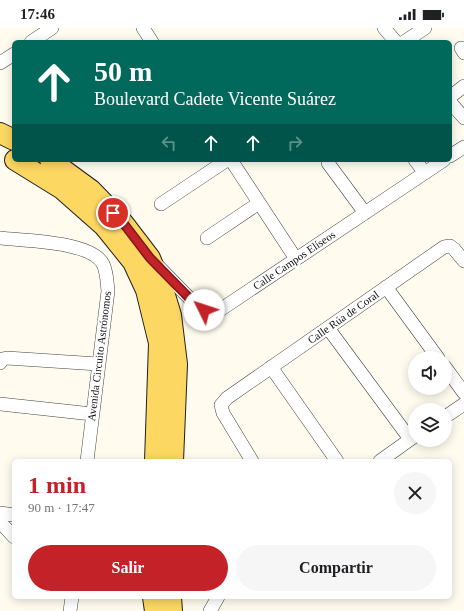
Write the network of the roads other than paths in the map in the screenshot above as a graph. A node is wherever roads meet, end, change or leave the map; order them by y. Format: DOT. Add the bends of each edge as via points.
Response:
graph roads {
  1 [pos="52,28"];
  2 [pos="143,28"];
  3 [pos="384,28"];
  4 [pos="425,28"];
  5 [pos="34,40"];
  6 [pos="151,40"];
  7 [pos="394,40"];
  8 [pos="407,40"];
  9 [pos="12,55"];
  10 [pos="0,63"];
  11 [pos="464,86"];
  12 [pos="452,95"];
  13 [pos="452,104"];
  14 [pos="464,118"];
  15 [pos="0,133"];
  16 [pos="12,139"];
  17 [pos="464,147"];
  18 [pos="0,152"];
  19 [pos="452,155"];
  20 [pos="12,159"];
  21 [pos="17,162"];
  22 [pos="53,162"];
  23 [pos="224,162"];
  24 [pos="232,162"];
  25 [pos="417,162"];
  26 [pos="441,162"];
  27 [pos="328,163"];
  28 [pos="425,173"];
  29 [pos="259,202"];
  30 [pos="161,204"];
  31 [pos="365,214"];
  32 [pos="0,238"];
  33 [pos="207,238"];
  34 [pos="150,258"];
  35 [pos="296,259"];
  36 [pos="464,261"];
  37 [pos="386,287"];
  38 [pos="328,328"];
  39 [pos="433,351"];
  40 [pos="0,363"];
  41 [pos="98,364"];
  42 [pos="271,367"];
  43 [pos="452,377"];
  44 [pos="464,394"];
  45 [pos="0,404"];
  46 [pos="464,404"];
  47 [pos="452,412"];
  48 [pos="92,414"];
  49 [pos="408,432"];
  50 [pos="408,440"];
  51 [pos="87,459"];
  52 [pos="155,459"];
  53 [pos="173,459"];
  54 [pos="251,459"];
  55 [pos="336,459"];
  56 [pos="383,459"];
  57 [pos="0,513"];
  58 [pos="12,515"];
  59 [pos="0,522"];
  60 [pos="12,535"];
  61 [pos="153,599"];
  62 [pos="171,599"];
  63 [pos="217,599"];
  64 [pos="155,611"];
  65 [pos="172,611"];
  66 [pos="210,611"];
  1 -- 5 [label="street"];
  2 -- 6 [label="street"];
  3 -- 7 [label="street"];
  4 -- 8 [label="street"];
  9 -- 10 [label="street"];
  11 -- 12 [label="street"];
  13 -- 14 [label="street"];
  15 -- 16 [label="main road"];
  17 -- 19 [label="street"];
  18 -- 20 [label="main road"];
  21 -- 52 [label="main road" via="62,189 104,226 133,262 146,290 159,343"];
  22 -- 34 [label="main road" via="91,190 124,224"];
  23 -- 30 [label="street"];
  24 -- 29 [label="street"];
  25 -- 28 [label="street"];
  26 -- 28 [label="street, Calle Campos Elíseos"];
  27 -- 31 [label="street"];
  28 -- 31 [label="street, Calle Campos Elíseos"];
  29 -- 33 [label="street"];
  29 -- 35 [label="street"];
  31 -- 35 [label="street, Calle Campos Elíseos"];
  32 -- 41 [label="street, Avenida Circuito Astrónomos" via="75,246 87,250 103,263 108,291"];
  34 -- 35 [label="street, Calle Campos Elíseos" via="198,307 215,312"];
  34 -- 53 [label="main road" via="171,315 175,342 177,364"];
  36 -- 37 [label="street, Calle Rúa de Coral" via="450,246 444,247"];
  37 -- 38 [label="street, Calle Rúa de Coral"];
  37 -- 39 [label="street"];
  38 -- 42 [label="street, Calle Rúa de Coral"];
  38 -- 49 [label="street"];
  40 -- 41 [label="street" via="6,358"];
  41 -- 48 [label="street, Avenida Circuito Astrónomos"];
  42 -- 54 [label="street, Calle Rúa de Coral" via="227,398 222,405 222,413"];
  42 -- 55 [label="street"];
  43 -- 44 [label="street"];
  45 -- 48 [label="street"];
  46 -- 47 [label="street"];
  48 -- 51 [label="street, Avenida Circuito Astrónomos"];
  50 -- 56 [label="street"];
  57 -- 58 [label="street"];
  59 -- 60 [label="street"];
  61 -- 64 [label="main road"];
  62 -- 65 [label="main road"];
  63 -- 66 [label="street"];
}
